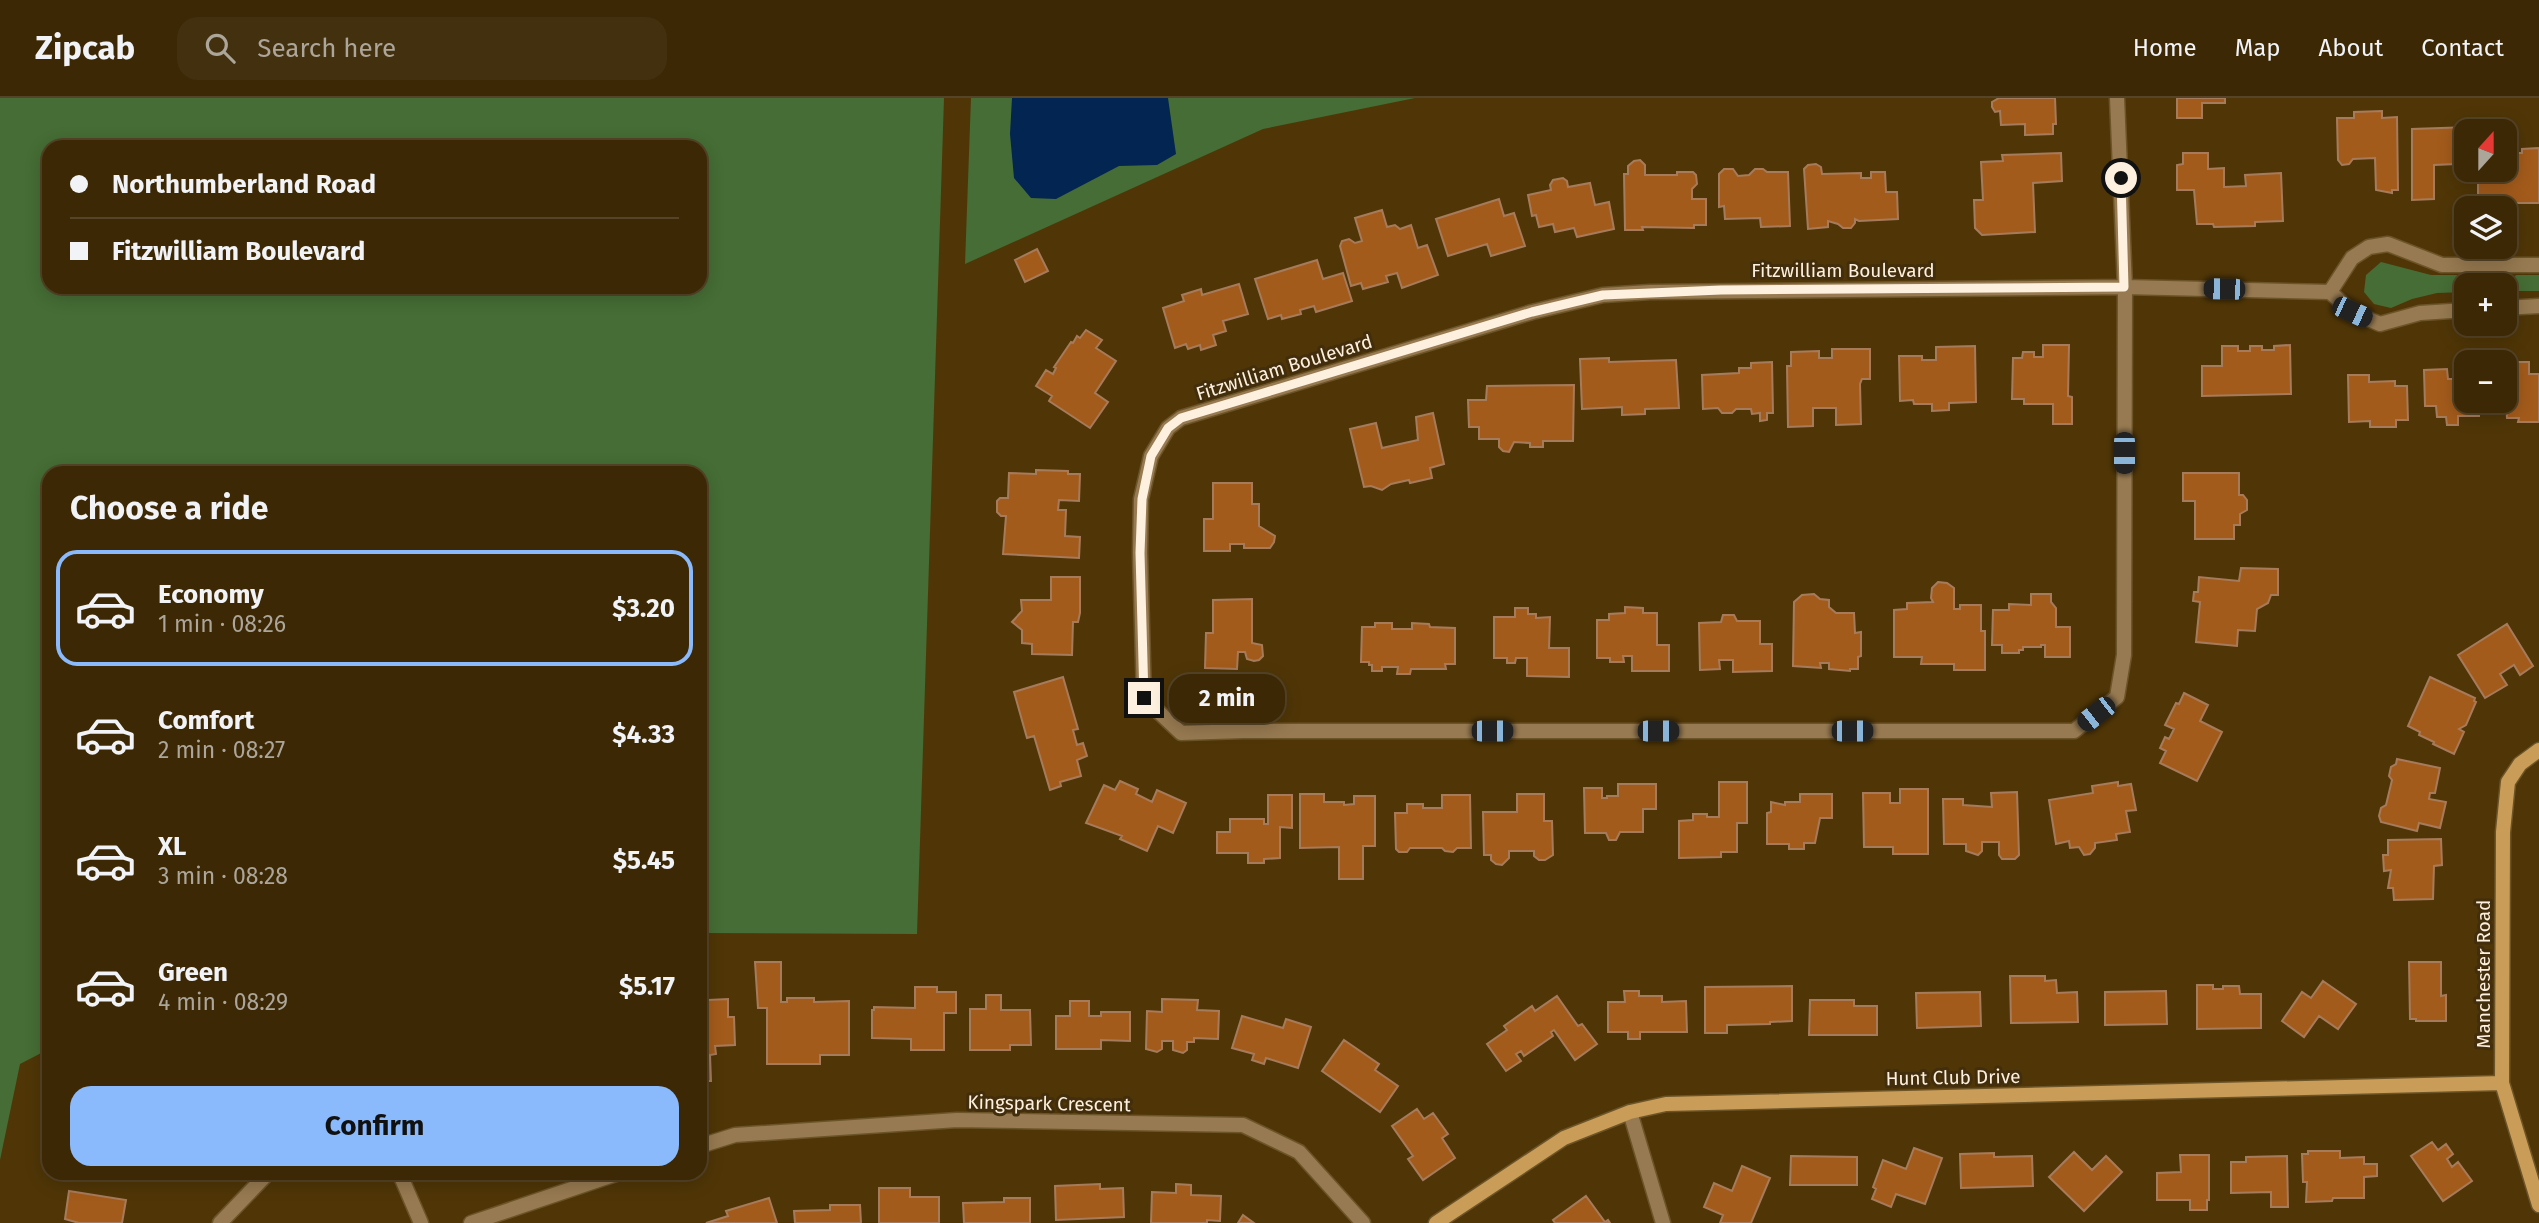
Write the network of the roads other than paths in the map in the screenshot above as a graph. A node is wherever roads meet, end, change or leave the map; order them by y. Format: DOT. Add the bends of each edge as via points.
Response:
graph roads {
  1 [pos="2117,98"];
  2 [pos="2539,265"];
  3 [pos="2124,287"];
  4 [pos="2330,292"];
  5 [pos="2539,306"];
  6 [pos="2517,307"];
  7 [pos="2454,311"];
  8 [pos="2539,750"];
  9 [pos="2502,1083"];
  10 [pos="1630,1112"];
  11 [pos="707,1144"];
  12 [pos="261,1180"];
  13 [pos="402,1180"];
  14 [pos="598,1180"];
  15 [pos="2539,1205"];
  16 [pos="220,1223"];
  17 [pos="421,1223"];
  18 [pos="471,1223"];
  19 [pos="1363,1223"];
  20 [pos="1436,1223"];
  21 [pos="1663,1223"];
  1 -- 3 [label="street"];
  2 -- 4 [label="street" via="2442,265 2388,244 2369,247 2352,257"];
  3 -- 3 [label="street, Fitzwilliam Boulevard" via="1603,295 1532,312 1181,418 1168,428 1151,456 1142,499 1144,698 1181,733 2074,731 2117,697 2124,655"];
  3 -- 4 [label="street, Fitzwilliam Boulevard"];
  4 -- 7 [label="street" via="2352,312 2380,324 2420,313"];
  5 -- 6 [label="street"];
  8 -- 9 [label="street, Manchester Road" via="2520,764 2508,782 2503,832"];
  9 -- 10 [label="street, Hunt Club Drive" via="1665,1104"];
  9 -- 15 [label="street, Manchester Road"];
  10 -- 20 [label="street, Hunt Club Drive" via="1564,1138"];
  10 -- 21 [label="street"];
  11 -- 19 [label="street, Kingspark Crescent" via="735,1135 957,1120 1243,1125 1299,1152"];
  12 -- 16 [label="street"];
  13 -- 17 [label="street"];
  14 -- 18 [label="street"];
}
